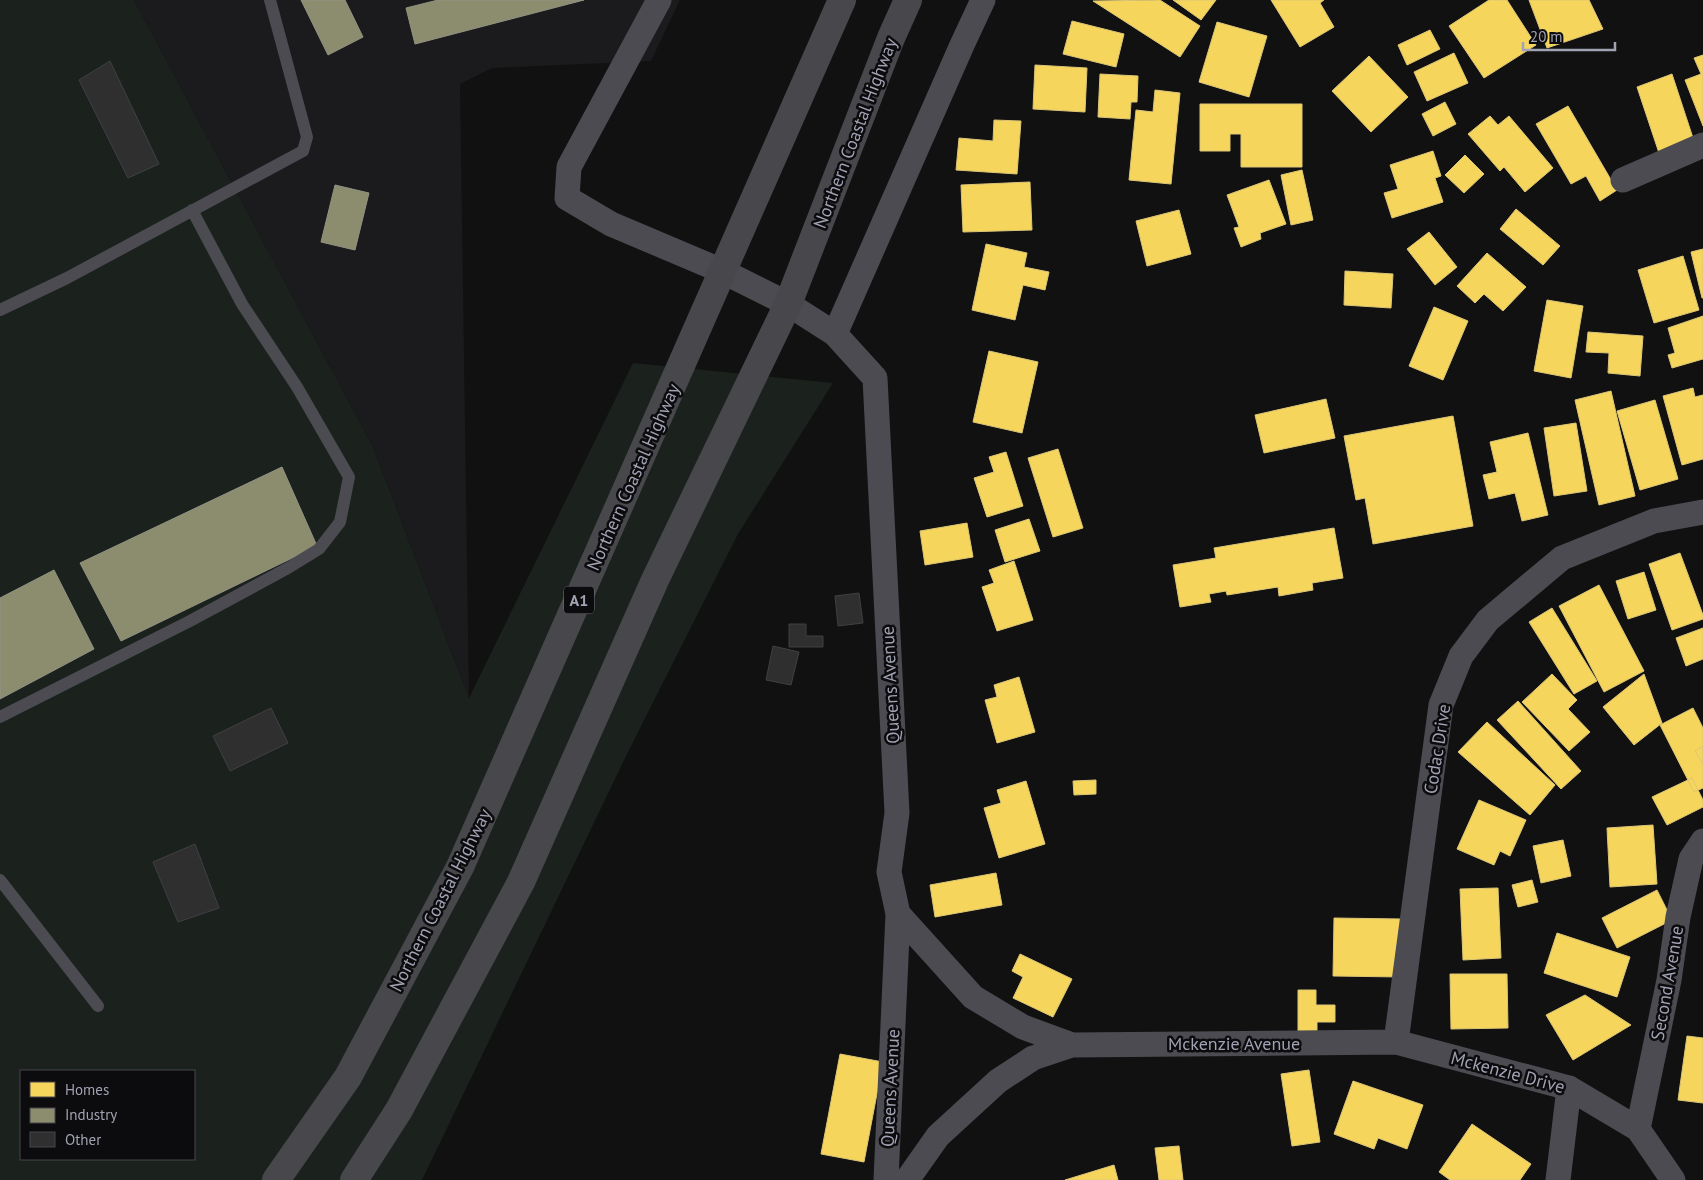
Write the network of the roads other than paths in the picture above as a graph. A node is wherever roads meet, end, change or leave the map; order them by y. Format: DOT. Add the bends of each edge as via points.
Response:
graph roads {
  1 [pos="270,0"];
  2 [pos="659,0"];
  3 [pos="842,0"];
  4 [pos="908,0"];
  5 [pos="983,0"];
  6 [pos="1703,145"];
  7 [pos="1623,180"];
  8 [pos="192,210"];
  9 [pos="722,271"];
  10 [pos="788,304"];
  11 [pos="0,310"];
  12 [pos="835,334"];
  13 [pos="1703,512"];
  14 [pos="0,717"];
  15 [pos="1703,840"];
  16 [pos="0,880"];
  17 [pos="898,914"];
  18 [pos="98,1006"];
  19 [pos="1396,1042"];
  20 [pos="1072,1045"];
  21 [pos="1570,1088"];
  22 [pos="1638,1129"];
  23 [pos="276,1180"];
  24 [pos="354,1180"];
  25 [pos="886,1180"];
  26 [pos="907,1180"];
  27 [pos="1558,1180"];
  28 [pos="1673,1180"];
  1 -- 8 [label="lane" via="307,137 303,151"];
  2 -- 9 [label="street, Queens Avenue" via="569,167 567,198 611,224"];
  3 -- 9 [label="highway, Northern Coastal Highway / A1"];
  4 -- 10 [label="highway, Northern Coastal Highway" via="890,38"];
  5 -- 12 [label="street"];
  6 -- 7 [label="street"];
  8 -- 11 [label="lane" via="67,278"];
  8 -- 14 [label="lane" via="242,304 297,387 349,477 340,522 319,549 288,568"];
  9 -- 10 [label="street, Queens Avenue"];
  9 -- 23 [label="highway, Northern Coastal Highway / A1" via="460,867 348,1076"];
  10 -- 12 [label="street, Queens Avenue"];
  10 -- 24 [label="highway, Northern Coastal Highway" via="655,580 522,882 399,1110"];
  12 -- 17 [label="street, Queens Avenue" via="875,378 897,813 889,872"];
  13 -- 19 [label="street, Codac Drive" via="1654,521 1562,558 1488,620 1461,656 1441,705"];
  15 -- 22 [label="street, Second Avenue" via="1691,859 1680,907 1669,980"];
  16 -- 18 [label="lane"];
  17 -- 20 [label="street, Mckenzie Avenue" via="972,997 1023,1027"];
  17 -- 25 [label="street, Queens Avenue"];
  19 -- 20 [label="street, Mckenzie Avenue"];
  19 -- 21 [label="street, Mckenzie Drive"];
  20 -- 26 [label="street, Mckenzie Avenue" via="1032,1058 998,1081 938,1136"];
  21 -- 22 [label="street, Mckenzie Drive"];
  21 -- 27 [label="street"];
  22 -- 28 [label="street, Mckenzie Drive"];
}
